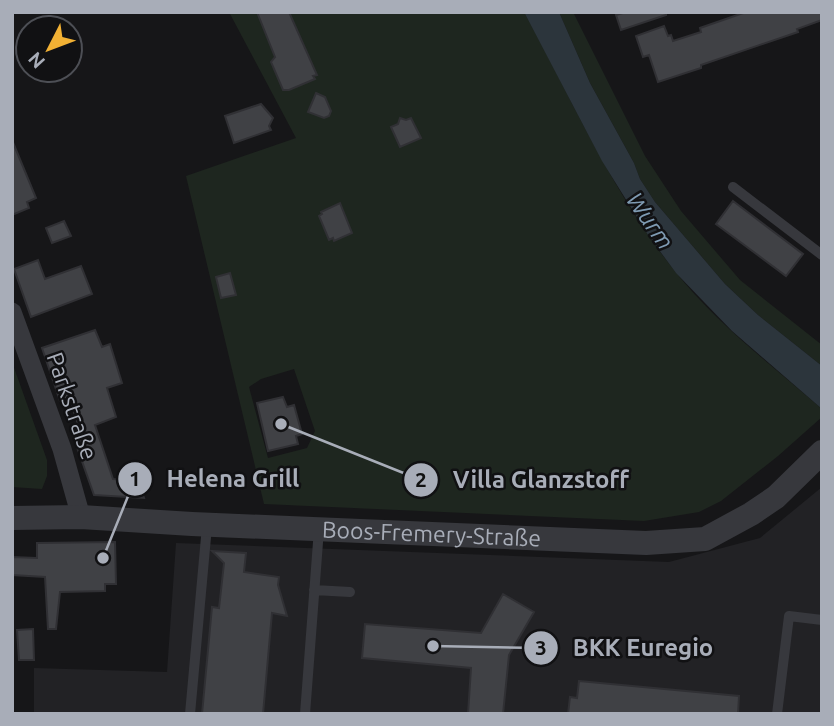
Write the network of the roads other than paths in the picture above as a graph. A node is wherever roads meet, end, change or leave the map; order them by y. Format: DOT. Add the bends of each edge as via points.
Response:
graph roads {
  1 [pos="733,187"];
  2 [pos="822,255"];
  3 [pos="12,312"];
  4 [pos="822,452"];
  5 [pos="81,517"];
  6 [pos="12,518"];
  7 [pos="207,525"];
  8 [pos="319,529"];
  9 [pos="314,590"];
  10 [pos="350,592"];
  11 [pos="822,620"];
  12 [pos="190,714"];
  13 [pos="305,714"];
  14 [pos="777,714"];
  1 -- 2 [label="lane"];
  3 -- 5 [label="street, Parkstraße" via="62,449"];
  4 -- 8 [label="street, Boos-Fremery-Straße" via="776,497 705,539 646,543"];
  5 -- 6 [label="street, Boos-Fremery-Straße"];
  5 -- 7 [label="street, Boos-Fremery-Straße"];
  7 -- 8 [label="street, Boos-Fremery-Straße"];
  7 -- 12 [label="lane"];
  8 -- 9 [label="lane"];
  9 -- 10 [label="lane"];
  9 -- 13 [label="lane"];
  11 -- 14 [label="lane" via="789,616"];
}
